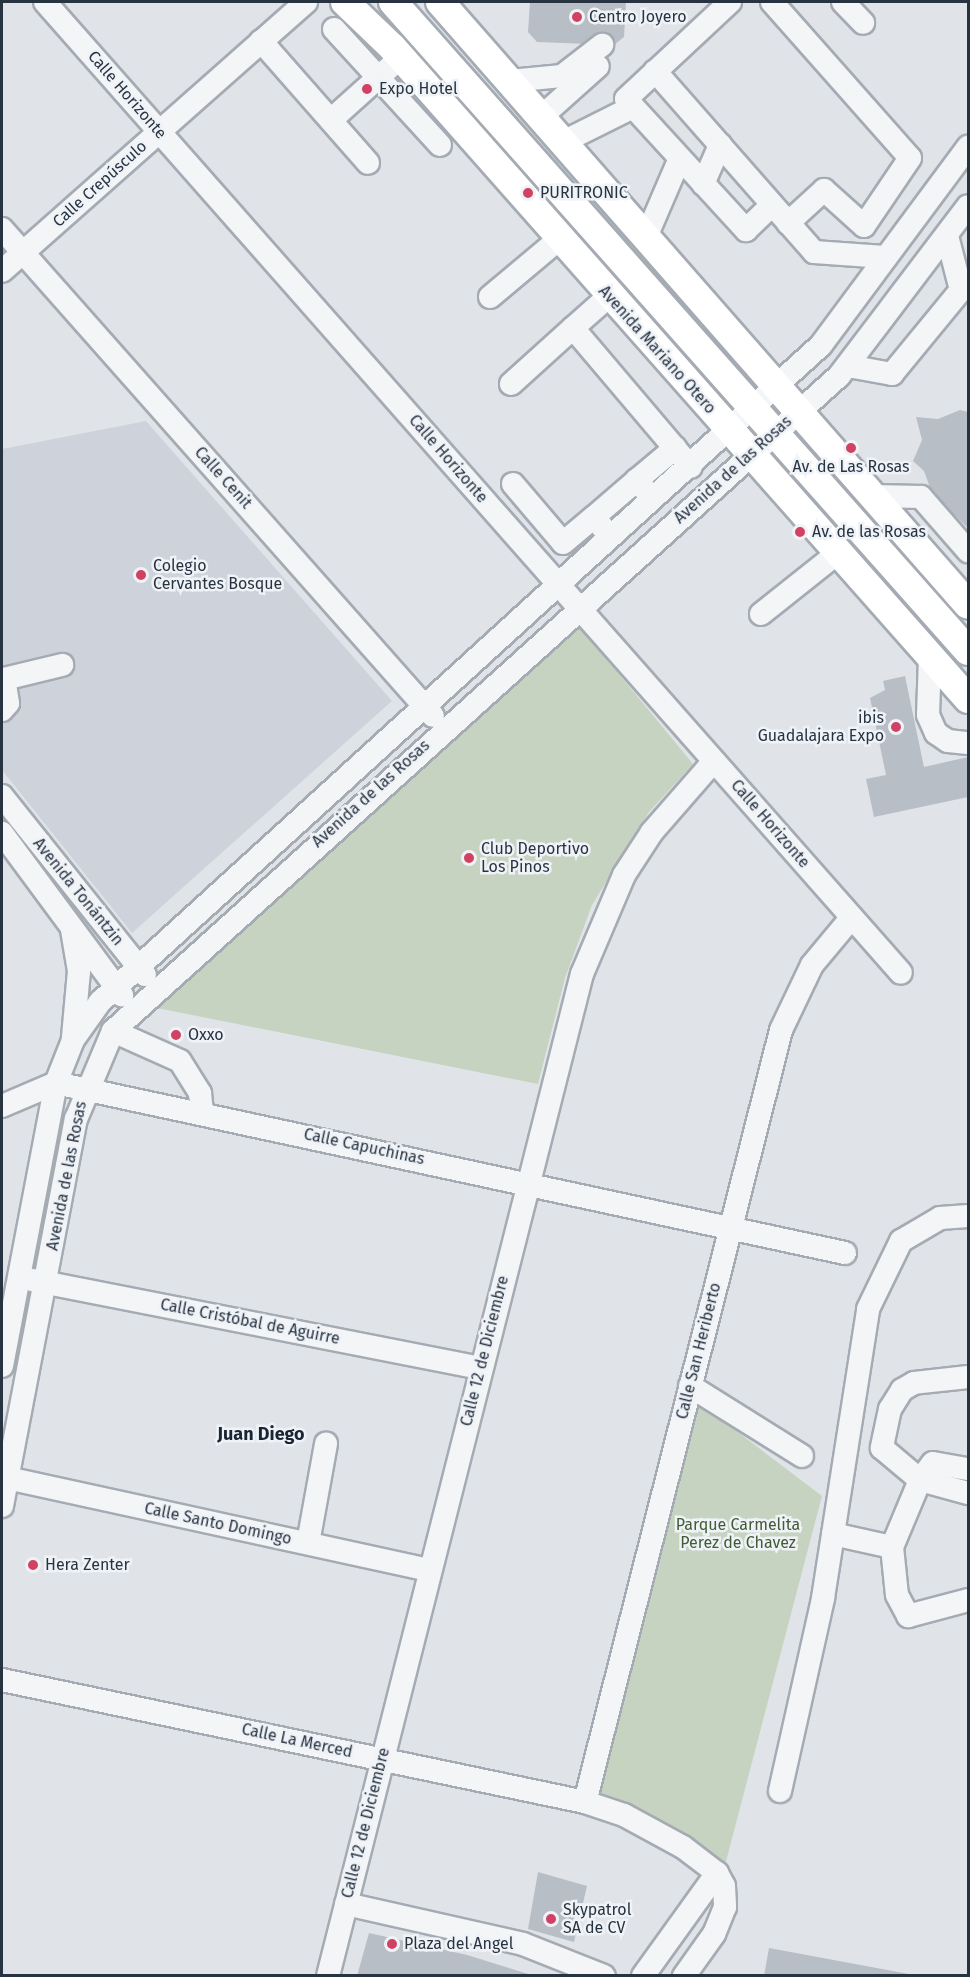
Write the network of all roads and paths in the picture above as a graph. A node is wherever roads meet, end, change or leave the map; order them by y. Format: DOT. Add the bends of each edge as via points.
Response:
graph roads {
  1 [pos="45,2"];
  2 [pos="306,2"];
  3 [pos="345,2"];
  4 [pos="362,2"];
  5 [pos="393,2"];
  6 [pos="406,2"];
  7 [pos="440,2"];
  8 [pos="730,2"];
  9 [pos="772,2"];
  10 [pos="843,2"];
  11 [pos="863,23"];
  12 [pos="334,29"];
  13 [pos="261,41"];
  14 [pos="396,52"];
  15 [pos="454,71"];
  16 [pos="655,71"];
  17 [pos="380,77"];
  18 [pos="510,81"];
  19 [pos="633,107"];
  20 [pos="541,117"];
  21 [pos="331,120"];
  22 [pos="159,131"];
  23 [pos="563,142"];
  24 [pos="441,145"];
  25 [pos="720,145"];
  26 [pos="969,147"];
  27 [pos="680,158"];
  28 [pos="368,163"];
  29 [pos="703,184"];
  30 [pos="772,205"];
  31 [pos="969,206"];
  32 [pos="788,223"];
  33 [pos="2,229"];
  34 [pos="947,236"];
  35 [pos="646,237"];
  36 [pos="558,240"];
  37 [pos="23,252"];
  38 [pos="885,257"];
  39 [pos="2,271"];
  40 [pos="609,296"];
  41 [pos="490,297"];
  42 [pos="573,328"];
  43 [pos="848,366"];
  44 [pos="511,384"];
  45 [pos="777,388"];
  46 [pos="754,410"];
  47 [pos="799,412"];
  48 [pos="731,431"];
  49 [pos="775,432"];
  50 [pos="675,448"];
  51 [pos="752,454"];
  52 [pos="691,467"];
  53 [pos="637,480"];
  54 [pos="513,484"];
  55 [pos="873,496"];
  56 [pos="654,500"];
  57 [pos="594,517"];
  58 [pos="611,538"];
  59 [pos="969,551"];
  60 [pos="839,552"];
  61 [pos="559,585"];
  62 [pos="969,605"];
  63 [pos="579,607"];
  64 [pos="761,614"];
  65 [pos="969,651"];
  66 [pos="930,656"];
  67 [pos="62,665"];
  68 [pos="969,699"];
  69 [pos="424,704"];
  70 [pos="2,710"];
  71 [pos="444,729"];
  72 [pos="969,743"];
  73 [pos="714,761"];
  74 [pos="2,796"];
  75 [pos="2,833"];
  76 [pos="67,914"];
  77 [pos="852,917"];
  78 [pos="136,964"];
  79 [pos="901,973"];
  80 [pos="116,984"];
  81 [pos="155,988"];
  82 [pos="131,1009"];
  83 [pos="113,1031"];
  84 [pos="73,1040"];
  85 [pos="56,1083"];
  86 [pos="84,1089"];
  87 [pos="2,1107"];
  88 [pos="202,1112"];
  89 [pos="527,1182"];
  90 [pos="969,1216"];
  91 [pos="731,1227"];
  92 [pos="845,1253"];
  93 [pos="18,1278"];
  94 [pos="46,1282"];
  95 [pos="2,1366"];
  96 [pos="480,1368"];
  97 [pos="969,1377"];
  98 [pos="690,1386"];
  99 [pos="8,1436"];
  100 [pos="326,1444"];
  101 [pos="802,1456"];
  102 [pos="969,1469"];
  103 [pos="7,1478"];
  104 [pos="920,1480"];
  105 [pos="969,1494"];
  106 [pos="2,1506"];
  107 [pos="833,1534"];
  108 [pos="308,1543"];
  109 [pos="892,1547"];
  110 [pos="430,1570"];
  111 [pos="969,1600"];
  112 [pos="2,1680"];
  113 [pos="383,1758"];
  114 [pos="780,1791"];
  115 [pos="585,1802"];
  116 [pos="717,1873"];
  117 [pos="346,1904"];
  118 [pos="328,1976"];
  119 [pos="604,1976"];
  120 [pos="643,1976"];
  121 [pos="684,1976"];
  1 -- 22 [label="street, Calle Horizonte"];
  2 -- 13 [label="street, Calle Crepúsculo"];
  3 -- 14 [label="main road, Avenida Mariano Otero"];
  4 -- 14 [label="main road"];
  5 -- 15 [label="main road, Avenida Mariano Otero"];
  6 -- 15 [label="main road"];
  7 -- 18 [label="main road"];
  8 -- 16 [label="street"];
  9 -- 32 [label="street" via="910,158 864,226 824,190"];
  10 -- 11 [label="street"];
  12 -- 17 [label="street"];
  13 -- 21 [label="street"];
  13 -- 22 [label="street, Calle Crepúsculo"];
  14 -- 17 [label="street"];
  14 -- 36 [label="main road, Avenida Mariano Otero"];
  15 -- 46 [label="main road, Avenida Mariano Otero"];
  16 -- 19 [label="street" via="626,99"];
  16 -- 25 [label="street"];
  17 -- 21 [label="street"];
  17 -- 24 [label="street"];
  18 -- 20 [label="main road"];
  18 -- 20 [label="street" via="561,76 608,45"];
  19 -- 23 [label="street"];
  19 -- 27 [label="street"];
  20 -- 23 [label="main road"];
  21 -- 28 [label="street"];
  22 -- 37 [label="street, Calle Crepúsculo"];
  22 -- 61 [label="street, Calle Horizonte"];
  23 -- 35 [label="main road"];
  25 -- 29 [label="street"];
  25 -- 30 [label="street"];
  26 -- 38 [label="street, Avenida de las Rosas"];
  27 -- 29 [label="street"];
  27 -- 35 [label="street"];
  29 -- 30 [label="street" via="746,230"];
  30 -- 32 [label="street"];
  31 -- 34 [label="street, Avenida de las Rosas"];
  32 -- 38 [label="street" via="814,252"];
  33 -- 37 [label="street, Calle Cenit"];
  34 -- 43 [label="street, Avenida de las Rosas"];
  34 -- 43 [label="street" via="961,290 892,374"];
  35 -- 45 [label="main road"];
  36 -- 40 [label="main road, Avenida Mariano Otero"];
  36 -- 41 [label="street"];
  37 -- 39 [label="street, Calle Crepúsculo"];
  37 -- 69 [label="street, Calle Cenit"];
  38 -- 45 [label="street, Avenida de las Rosas" via="821,345"];
  40 -- 42 [label="street"];
  40 -- 48 [label="main road, Avenida Mariano Otero"];
  42 -- 44 [label="street"];
  42 -- 50 [label="street"];
  43 -- 47 [label="street, Avenida de las Rosas"];
  45 -- 46 [label="street, Avenida de las Rosas"];
  45 -- 47 [label="main road"];
  46 -- 48 [label="street, Avenida de las Rosas"];
  46 -- 49 [label="main road, Avenida Mariano Otero"];
  47 -- 49 [label="street, Avenida de las Rosas"];
  47 -- 55 [label="main road"];
  48 -- 51 [label="main road, Avenida Mariano Otero"];
  48 -- 52 [label="street, Avenida de las Rosas"];
  49 -- 51 [label="street, Avenida de las Rosas"];
  49 -- 65 [label="main road, Avenida Mariano Otero"];
  50 -- 52 [label="street"];
  50 -- 53 [label="street"];
  51 -- 60 [label="main road, Avenida Mariano Otero"];
  51 -- 63 [label="street, Avenida de las Rosas"];
  52 -- 56 [label="street, Avenida de las Rosas"];
  53 -- 56 [label="street"];
  53 -- 57 [label="street"];
  54 -- 57 [label="street" via="563,543"];
  55 -- 59 [label="street" via="921,497"];
  55 -- 62 [label="main road"];
  56 -- 58 [label="street, Avenida de las Rosas"];
  57 -- 58 [label="street"];
  58 -- 61 [label="street, Avenida de las Rosas"];
  60 -- 64 [label="street"];
  60 -- 66 [label="main road, Avenida Mariano Otero"];
  61 -- 63 [label="street, Calle Horizonte"];
  61 -- 69 [label="street, Avenida de las Rosas"];
  63 -- 71 [label="street, Avenida de las Rosas"];
  63 -- 73 [label="street, Calle Horizonte"];
  66 -- 68 [label="main road, Avenida Mariano Otero"];
  66 -- 72 [label="street" via="928,715 936,733 948,741"];
  67 -- 70 [label="street" via="4,679 9,703"];
  69 -- 71 [label="street, Calle Cenit"];
  69 -- 78 [label="street, Avenida de las Rosas"];
  71 -- 81 [label="street, Avenida de las Rosas"];
  73 -- 77 [label="street, Calle Horizonte"];
  73 -- 89 [label="street, Calle 12 de Diciembre" via="652,832 596,932"];
  74 -- 78 [label="street, Avenida Tonántzin"];
  75 -- 76 [label="street, Avenida Tonántzin"];
  76 -- 80 [label="street, Avenida Tonántzin"];
  76 -- 84 [label="street" via="79,971"];
  77 -- 79 [label="street, Calle Horizonte"];
  77 -- 91 [label="street, Calle San Heriberto" via="812,965 781,1030"];
  78 -- 80 [label="street, Avenida de las Rosas"];
  78 -- 81 [label="street, Avenida Tonántzin"];
  80 -- 82 [label="street, Avenida Tonántzin"];
  80 -- 84 [label="street, Avenida de las Rosas"];
  81 -- 82 [label="street, Avenida de las Rosas"];
  82 -- 83 [label="street, Avenida de las Rosas"];
  83 -- 86 [label="street, Avenida de las Rosas"];
  83 -- 88 [label="street" via="180,1061 200,1093"];
  84 -- 85 [label="street, Avenida de las Rosas"];
  85 -- 86 [label="street, Calle Capuchinas"];
  85 -- 87 [label="street"];
  85 -- 93 [label="street, Avenida de las Rosas"];
  86 -- 88 [label="street, Calle Capuchinas"];
  86 -- 94 [label="street, Avenida de las Rosas"];
  88 -- 89 [label="street, Calle Capuchinas"];
  89 -- 91 [label="street, Calle Capuchinas"];
  89 -- 96 [label="street, Calle 12 de Diciembre"];
  90 -- 107 [label="street" via="940,1218 901,1240 868,1309"];
  91 -- 92 [label="street, Calle Capuchinas"];
  91 -- 98 [label="street, Calle San Heriberto"];
  93 -- 94 [label="street, Calle Cristóbal de Aguirre"];
  93 -- 95 [label="street, Avenida de las Rosas"];
  94 -- 96 [label="street, Calle Cristóbal de Aguirre"];
  94 -- 99 [label="street, Avenida de las Rosas"];
  96 -- 110 [label="street, Calle 12 de Diciembre"];
  97 -- 104 [label="street" via="914,1383 890,1409 882,1448"];
  98 -- 101 [label="street"];
  98 -- 115 [label="street, Calle San Heriberto"];
  99 -- 103 [label="street, Avenida de las Rosas"];
  100 -- 108 [label="street"];
  102 -- 104 [label="street" via="933,1463"];
  103 -- 106 [label="street, Avenida de las Rosas"];
  103 -- 108 [label="street, Calle Santo Domingo"];
  104 -- 105 [label="street"];
  104 -- 109 [label="street"];
  107 -- 109 [label="street"];
  107 -- 114 [label="street"];
  108 -- 110 [label="street, Calle Santo Domingo"];
  109 -- 111 [label="street" via="897,1595 908,1616"];
  110 -- 113 [label="street, Calle 12 de Diciembre"];
  112 -- 113 [label="street, Calle La Merced"];
  113 -- 115 [label="street, Calle La Merced"];
  113 -- 117 [label="street, Calle 12 de Diciembre"];
  115 -- 116 [label="street, Calle La Merced" via="656,1829"];
  116 -- 120 [label="street"];
  116 -- 121 [label="street" via="725,1896 722,1917"];
  117 -- 118 [label="street, Calle 12 de Diciembre"];
  117 -- 119 [label="street" via="523,1944"];
}
